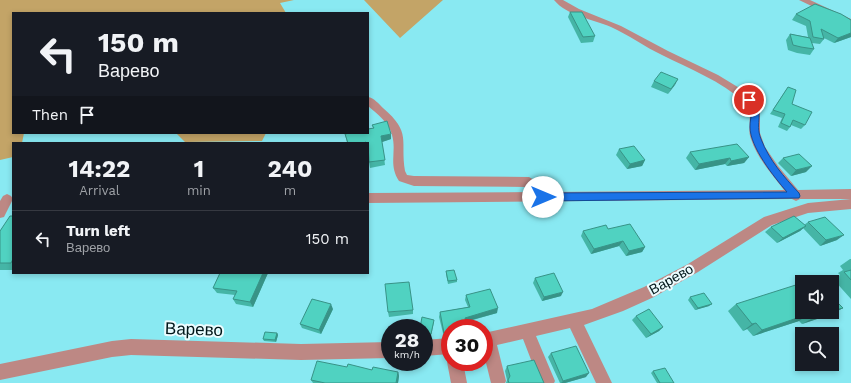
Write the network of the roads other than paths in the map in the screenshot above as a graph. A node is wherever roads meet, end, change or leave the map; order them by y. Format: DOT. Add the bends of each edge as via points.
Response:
graph roads {
  1 [pos="558,0"];
  2 [pos="803,0"];
  3 [pos="822,8"];
  4 [pos="851,14"];
  5 [pos="851,22"];
  6 [pos="369,101"];
  7 [pos="851,194"];
  8 [pos="796,196"];
  9 [pos="543,197"];
  10 [pos="369,198"];
  11 [pos="7,199"];
  12 [pos="851,204"];
  13 [pos="0,213"];
  14 [pos="574,320"];
  15 [pos="527,331"];
  16 [pos="493,338"];
  17 [pos="381,350"];
  18 [pos="493,364"];
  19 [pos="456,371"];
  20 [pos="0,372"];
  21 [pos="498,381"];
  22 [pos="547,381"];
  23 [pos="459,383"];
  24 [pos="604,383"];
  1 -- 8 [label="street" via="722,82 743,96 755,108 754,132 767,160"];
  2 -- 3 [label="street"];
  3 -- 4 [label="street"];
  3 -- 5 [label="street"];
  6 -- 9 [label="street" via="396,129 399,140 399,172 406,179 528,182 538,188"];
  7 -- 8 [label="street"];
  8 -- 9 [label="street"];
  9 -- 10 [label="street"];
  11 -- 13 [label="street"];
  12 -- 14 [label="street, Варево" via="808,208 768,222 649,292 618,306"];
  14 -- 15 [label="street, Варево"];
  14 -- 24 [label="street"];
  15 -- 16 [label="street, Варево"];
  15 -- 22 [label="street"];
  17 -- 20 [label="street, Варево" via="301,352 131,347"];
  18 -- 21 [label="street"];
  19 -- 23 [label="street"];
}
